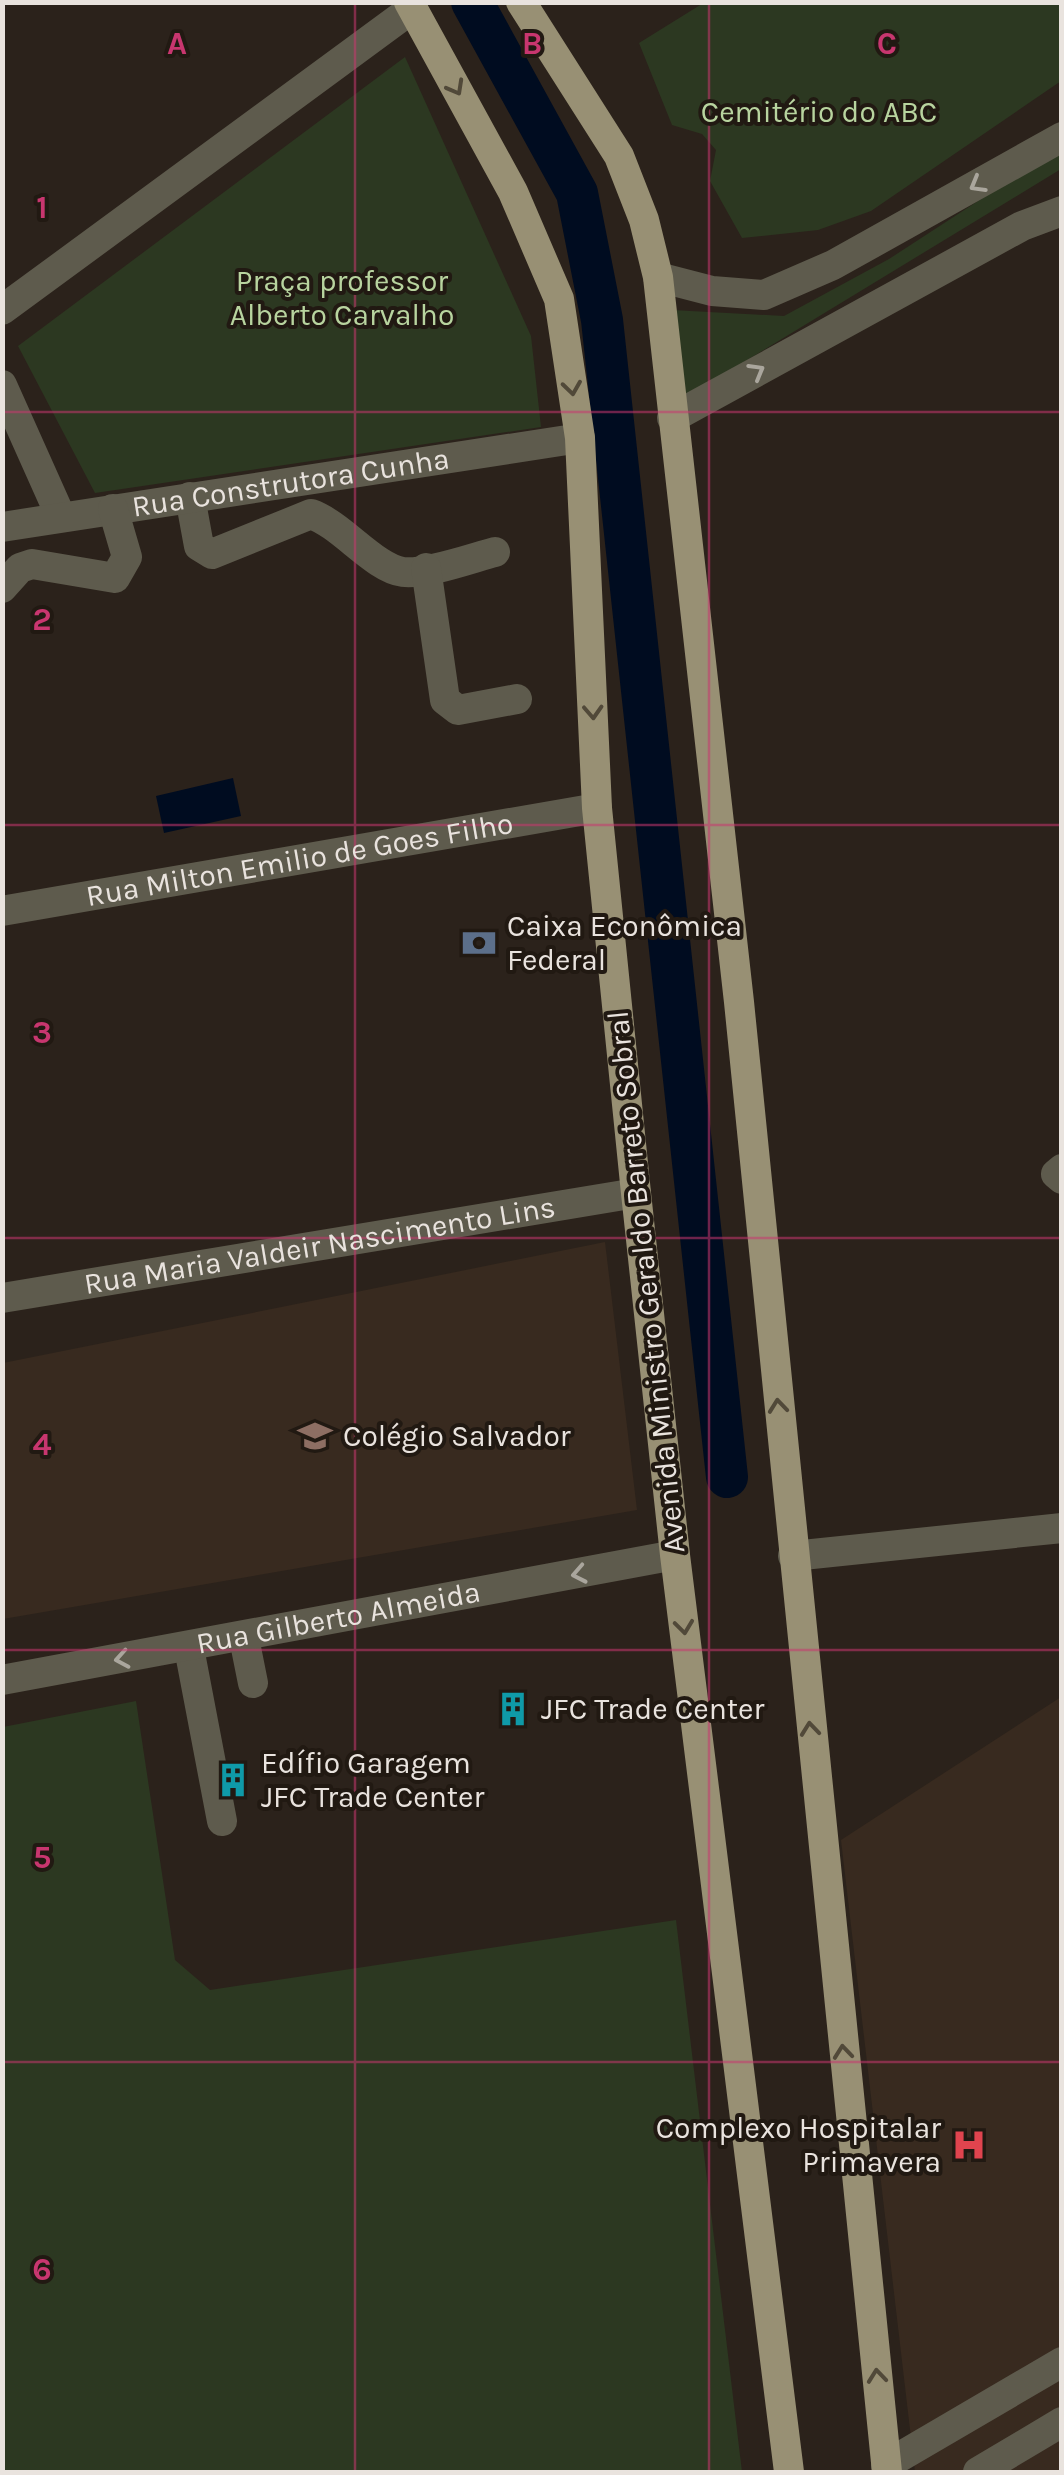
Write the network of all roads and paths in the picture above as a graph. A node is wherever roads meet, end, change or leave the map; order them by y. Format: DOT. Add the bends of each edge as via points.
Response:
graph roads {
  1 [pos="521,2"];
  2 [pos="411,5"];
  3 [pos="1062,137"];
  4 [pos="1062,211"];
  5 [pos="658,278"];
  6 [pos="2,310"];
  7 [pos="2,385"];
  8 [pos="672,418"];
  9 [pos="580,438"];
  10 [pos="190,497"];
  11 [pos="113,509"];
  12 [pos="60,517"];
  13 [pos="2,527"];
  14 [pos="495,552"];
  15 [pos="426,568"];
  16 [pos="2,588"];
  17 [pos="516,699"];
  18 [pos="597,808"];
  19 [pos="2,912"];
  20 [pos="1062,1169"];
  21 [pos="1062,1180"];
  22 [pos="636,1194"];
  23 [pos="2,1298"];
  24 [pos="1062,1528"];
  25 [pos="674,1555"];
  26 [pos="793,1556"];
  27 [pos="244,1638"];
  28 [pos="189,1648"];
  29 [pos="2,1680"];
  30 [pos="253,1683"];
  31 [pos="222,1821"];
  32 [pos="1062,2362"];
  33 [pos="1062,2422"];
  34 [pos="887,2469"];
  35 [pos="789,2472"];
  36 [pos="978,2472"];
  1 -- 5 [label="main road" via="619,156"];
  2 -- 6 [label="street"];
  2 -- 9 [label="main road, Avenida Ministro Geraldo Barreto Sobral, one-way" via="541,251 559,300"];
  3 -- 5 [label="street, one-way" via="833,265 764,296"];
  8 -- 4 [label="street, one-way" via="1022,226"];
  5 -- 8 [label="main road"];
  7 -- 12 [label="street"];
  26 -- 8 [label="main road, one-way"];
  9 -- 10 [label="street, Rua Construtora Cunha"];
  9 -- 18 [label="main road, Avenida Ministro Geraldo Barreto Sobral, one-way"];
  10 -- 11 [label="street, Rua Construtora Cunha"];
  10 -- 15 [label="street" via="205,552 311,514 397,570"];
  11 -- 12 [label="street, Rua Construtora Cunha"];
  11 -- 16 [label="street" via="127,557 115,578 32,564"];
  12 -- 13 [label="street, Rua Construtora Cunha"];
  14 -- 15 [label="street"];
  15 -- 17 [label="street" via="444,700 458,710"];
  18 -- 19 [label="street, Rua Milton Emilio de Goes Filho"];
  18 -- 22 [label="main road, Avenida Ministro Geraldo Barreto Sobral"];
  20 -- 21 [label="street" via="1056,1174"];
  22 -- 23 [label="street, Rua Maria Valdeir Nascimento Lins"];
  22 -- 25 [label="main road, Avenida Ministro Geraldo Barreto Sobral"];
  24 -- 26 [label="street"];
  25 -- 27 [label="street, Rua Gilberto Almeida, one-way"];
  25 -- 35 [label="main road, Avenida Ministro Geraldo Barreto Sobral, one-way"];
  34 -- 26 [label="main road, one-way"];
  27 -- 28 [label="street, Rua Gilberto Almeida"];
  27 -- 30 [label="street"];
  28 -- 29 [label="street, Rua Gilberto Almeida, one-way"];
  28 -- 31 [label="street"];
  32 -- 34 [label="street"];
  33 -- 36 [label="street"];
}
